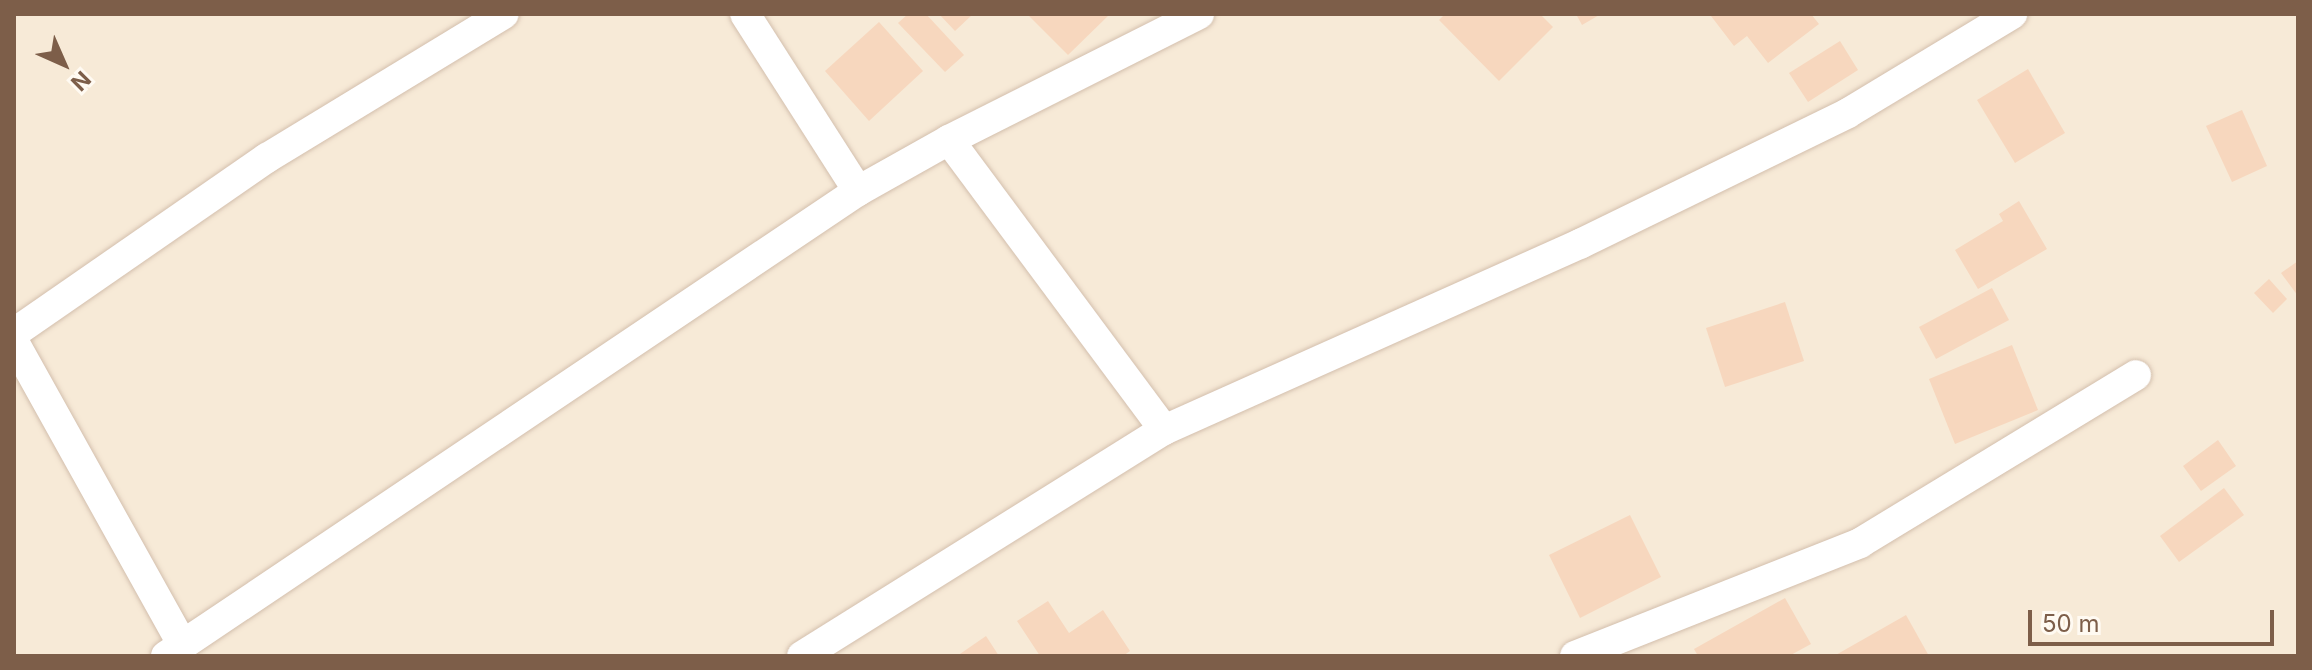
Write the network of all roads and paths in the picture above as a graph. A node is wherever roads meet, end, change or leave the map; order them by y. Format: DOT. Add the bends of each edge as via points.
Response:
graph roads {
  1 [pos="504,14"];
  2 [pos="745,14"];
  3 [pos="1199,14"];
  4 [pos="2012,14"];
  5 [pos="949,140"];
  6 [pos="858,191"];
  7 [pos="14,333"];
  8 [pos="14,342"];
  9 [pos="2136,375"];
  10 [pos="1164,430"];
  11 [pos="174,650"];
  12 [pos="802,656"];
  13 [pos="1575,656"];
  1 -- 7 [label="street" via="267,158"];
  2 -- 6 [label="street"];
  3 -- 5 [label="street"];
  4 -- 10 [label="street" via="1848,113 1580,244"];
  5 -- 6 [label="street"];
  5 -- 10 [label="street"];
  6 -- 11 [label="street"];
  8 -- 11 [label="street"];
  9 -- 13 [label="street" via="1860,543"];
  10 -- 12 [label="street"];
}
